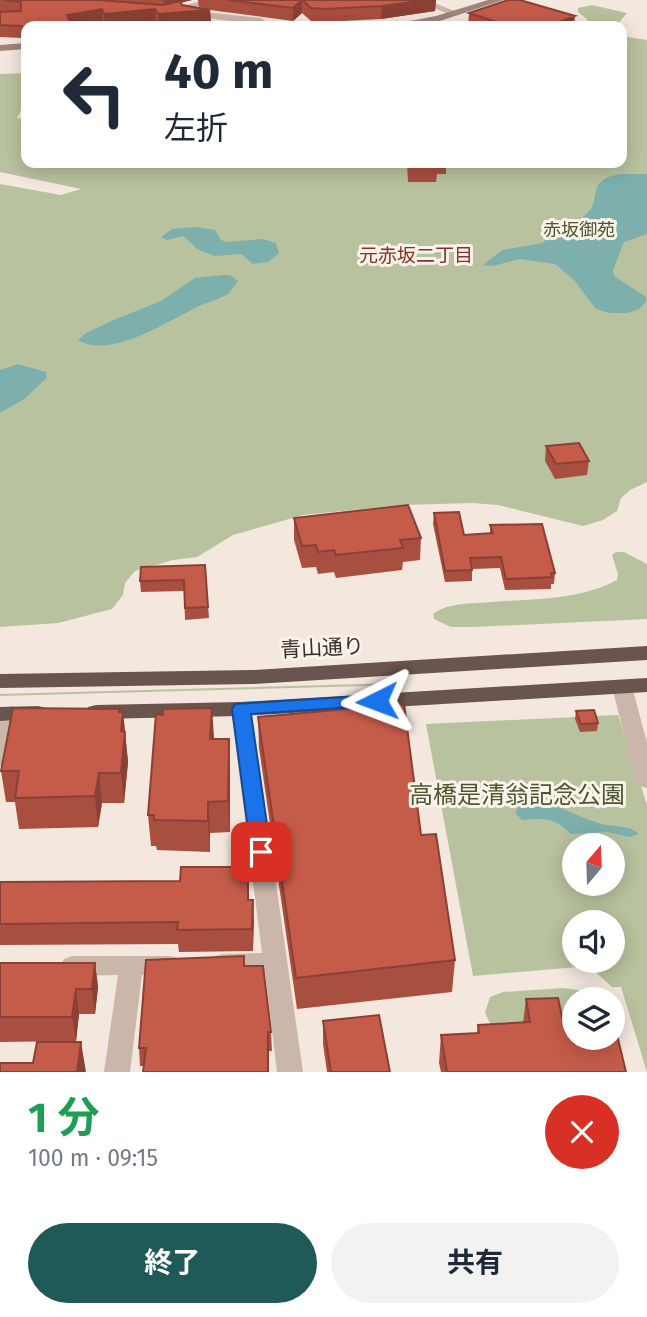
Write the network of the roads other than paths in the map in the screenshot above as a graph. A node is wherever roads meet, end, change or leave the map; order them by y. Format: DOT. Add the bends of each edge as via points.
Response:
graph roads {
  1 [pos="217,0"];
  2 [pos="418,0"];
  3 [pos="498,0"];
  4 [pos="173,10"];
  5 [pos="153,11"];
  6 [pos="457,14"];
  7 [pos="261,21"];
  8 [pos="427,21"];
  9 [pos="21,46"];
  10 [pos="0,48"];
  11 [pos="647,653"];
  12 [pos="0,681"];
  13 [pos="647,685"];
  14 [pos="622,687"];
  15 [pos="242,709"];
  16 [pos="6,713"];
  17 [pos="0,759"];
  18 [pos="647,781"];
  19 [pos="275,962"];
  20 [pos="131,966"];
  21 [pos="52,967"];
  22 [pos="117,1072"];
  23 [pos="290,1072"];
  1 -- 4 [label="street"];
  2 -- 6 [label="street"];
  3 -- 6 [label="main road"];
  4 -- 5 [label="street"];
  4 -- 7 [label="street"];
  6 -- 8 [label="main road"];
  9 -- 10 [label="main road"];
  11 -- 12 [label="highway, 青山通り" via="252,677"];
  13 -- 14 [label="highway"];
  14 -- 15 [label="highway"];
  14 -- 18 [label="street"];
  15 -- 16 [label="highway"];
  15 -- 19 [label="street"];
  16 -- 17 [label="street"];
  19 -- 20 [label="street"];
  19 -- 23 [label="street"];
  20 -- 21 [label="street"];
  20 -- 22 [label="street"];
}
